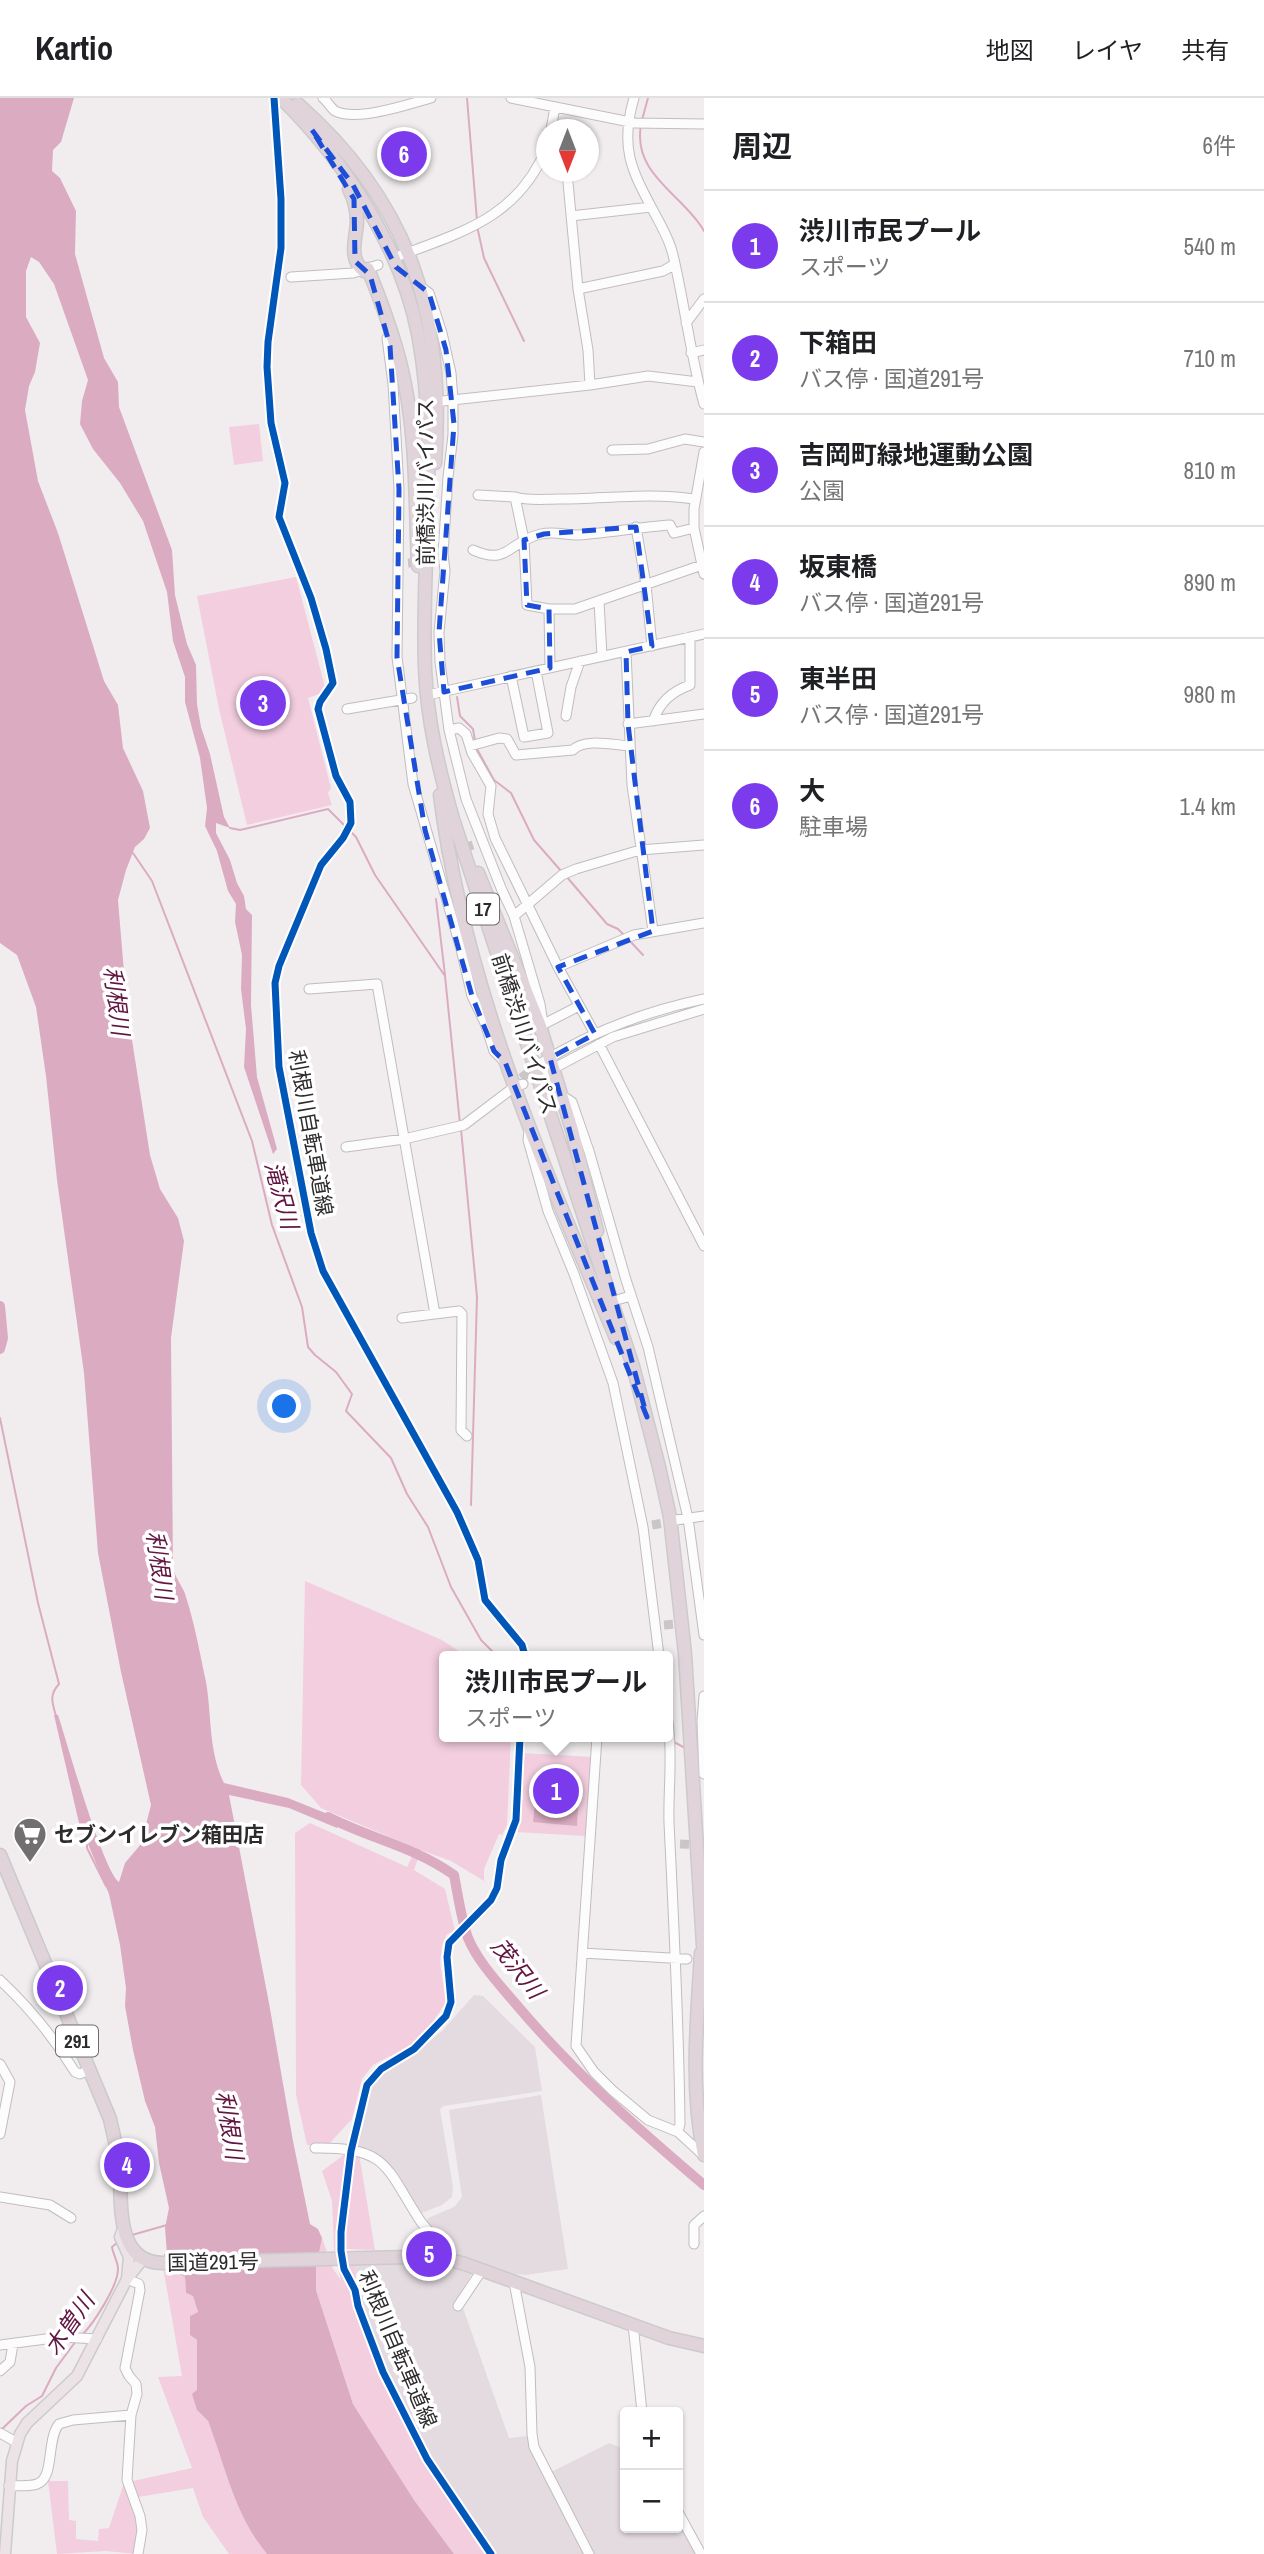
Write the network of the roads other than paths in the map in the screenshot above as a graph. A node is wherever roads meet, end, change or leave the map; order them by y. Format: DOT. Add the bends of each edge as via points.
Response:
graph roads {
  1 [pos="281,98"];
  2 [pos="292,98"];
  3 [pos="323,98"];
  4 [pos="431,98"];
  5 [pos="511,98"];
  6 [pos="634,98"];
  7 [pos="555,107"];
  8 [pos="553,119"];
  9 [pos="631,122"];
  10 [pos="704,124"];
  11 [pos="312,130"];
  12 [pos="536,172"];
  13 [pos="568,182"];
  14 [pos="651,207"];
  15 [pos="571,216"];
  16 [pos="409,252"];
  17 [pos="396,257"];
  18 [pos="675,264"];
  19 [pos="370,268"];
  20 [pos="290,278"];
  21 [pos="421,287"];
  22 [pos="578,289"];
  23 [pos="704,299"];
  24 [pos="383,305"];
  25 [pos="686,323"];
  26 [pos="704,350"];
  27 [pos="691,353"];
  28 [pos="698,382"];
  29 [pos="590,385"];
  30 [pos="448,400"];
  31 [pos="704,404"];
  32 [pos="704,442"];
  33 [pos="612,450"];
  34 [pos="704,452"];
  35 [pos="478,495"];
  36 [pos="515,497"];
  37 [pos="698,501"];
  38 [pos="636,527"];
  39 [pos="694,528"];
  40 [pos="524,540"];
  41 [pos="473,550"];
  42 [pos="703,570"];
  43 [pos="646,585"];
  44 [pos="599,601"];
  45 [pos="549,608"];
  46 [pos="424,610"];
  47 [pos="704,634"];
  48 [pos="690,638"];
  49 [pos="652,646"];
  50 [pos="626,652"];
  51 [pos="602,656"];
  52 [pos="580,661"];
  53 [pos="550,668"];
  54 [pos="425,671"];
  55 [pos="536,671"];
  56 [pos="511,676"];
  57 [pos="444,692"];
  58 [pos="432,694"];
  59 [pos="412,698"];
  60 [pos="401,700"];
  61 [pos="347,709"];
  62 [pos="704,714"];
  63 [pos="566,716"];
  64 [pos="653,721"];
  65 [pos="628,724"];
  66 [pos="449,730"];
  67 [pos="432,737"];
  68 [pos="475,744"];
  69 [pos="630,746"];
  70 [pos="453,819"];
  71 [pos="495,838"];
  72 [pos="478,844"];
  73 [pos="704,845"];
  74 [pos="640,850"];
  75 [pos="528,906"];
  76 [pos="514,916"];
  77 [pos="704,923"];
  78 [pos="653,930"];
  79 [pos="558,967"];
  80 [pos="309,989"];
  81 [pos="704,999"];
  82 [pos="579,1006"];
  83 [pos="704,1009"];
  84 [pos="542,1025"];
  85 [pos="595,1034"];
  86 [pos="598,1044"];
  87 [pos="505,1062"];
  88 [pos="547,1066"];
  89 [pos="519,1083"];
  90 [pos="561,1095"];
  91 [pos="529,1126"];
  92 [pos="404,1139"];
  93 [pos="346,1146"];
  94 [pos="704,1246"];
  95 [pos="631,1296"];
  96 [pos="620,1299"];
  97 [pos="435,1314"];
  98 [pos="402,1318"];
  99 [pos="633,1366"];
  100 [pos="647,1417"];
  101 [pos="467,1436"];
  102 [pos="704,1516"];
  103 [pos="688,1518"];
  104 [pos="676,1520"];
  105 [pos="703,1622"];
  106 [pos="691,1623"];
  107 [pos="704,1635"];
  108 [pos="659,1651"];
  109 [pos="704,1696"];
  110 [pos="597,1742"];
  111 [pos="670,1742"];
  112 [pos="703,1745"];
  113 [pos="700,1771"];
  114 [pos="0,1855"];
  115 [pos="702,1936"];
  116 [pos="582,1953"];
  117 [pos="676,1959"];
  118 [pos="687,1959"];
  119 [pos="704,1961"];
  120 [pos="0,1980"];
  121 [pos="0,2064"];
  122 [pos="89,2070"];
  123 [pos="678,2132"];
  124 [pos="0,2134"];
  125 [pos="315,2148"];
  126 [pos="704,2156"];
  127 [pos="0,2197"];
  128 [pos="704,2216"];
  129 [pos="71,2218"];
  130 [pos="124,2237"];
  131 [pos="694,2244"];
  132 [pos="443,2258"];
  133 [pos="143,2259"];
  134 [pos="482,2270"];
  135 [pos="127,2280"];
  136 [pos="514,2282"];
  137 [pos="458,2306"];
  138 [pos="633,2324"];
  139 [pos="92,2338"];
  140 [pos="13,2344"];
  141 [pos="0,2345"];
  142 [pos="704,2346"];
  143 [pos="0,2371"];
  144 [pos="641,2407"];
  145 [pos="131,2415"];
  146 [pos="8,2437"];
  147 [pos="9,2486"];
  148 [pos="683,2521"];
  149 [pos="5,2554"];
  150 [pos="138,2554"];
  151 [pos="589,2554"];
  152 [pos="701,2554"];
  1 -- 11 [label="highway, 前橋渋川バイパス / 17"];
  2 -- 16 [label="highway" via="360,169"];
  3 -- 4 [label="street" via="335,111 362,113"];
  5 -- 7 [label="street"];
  6 -- 9 [label="street"];
  7 -- 8 [label="street"];
  7 -- 9 [label="street"];
  9 -- 10 [label="street"];
  9 -- 14 [label="street" via="626,140 632,168"];
  11 -- 19 [label="highway" via="354,199 354,258 357,265"];
  11 -- 46 [label="highway, 前橋渋川バイパス / 17" via="372,215 418,332 428,432"];
  12 -- 16 [label="street" via="502,211"];
  13 -- 15 [label="street"];
  14 -- 15 [label="street"];
  14 -- 18 [label="street"];
  15 -- 22 [label="street"];
  16 -- 17 [label="street"];
  16 -- 21 [label="highway"];
  18 -- 22 [label="street" via="663,271"];
  18 -- 25 [label="street"];
  19 -- 20 [label="street"];
  19 -- 24 [label="highway"];
  21 -- 30 [label="street" via="429,293 446,350"];
  21 -- 46 [label="highway" via="431,329 438,398"];
  22 -- 29 [label="street"];
  23 -- 25 [label="street"];
  24 -- 54 [label="highway" via="407,395"];
  24 -- 60 [label="street" via="382,323 390,346 398,410 403,563 396,618"];
  25 -- 27 [label="street"];
  26 -- 27 [label="street"];
  27 -- 28 [label="street"];
  28 -- 29 [label="street" via="648,376"];
  28 -- 31 [label="street"];
  29 -- 30 [label="street"];
  30 -- 57 [label="street" via="453,435 439,560"];
  32 -- 33 [label="street" via="685,439 648,449"];
  34 -- 37 [label="street"];
  35 -- 36 [label="street"];
  36 -- 37 [label="street" via="669,495"];
  36 -- 40 [label="street"];
  37 -- 39 [label="street"];
  38 -- 39 [label="street" via="670,525 674,533"];
  38 -- 40 [label="street" via="581,535 544,534"];
  38 -- 43 [label="street"];
  39 -- 42 [label="street"];
  40 -- 41 [label="street" via="497,557"];
  40 -- 45 [label="street" via="527,605"];
  42 -- 43 [label="street"];
  43 -- 44 [label="street"];
  43 -- 49 [label="street"];
  44 -- 45 [label="street" via="575,609"];
  44 -- 51 [label="street"];
  45 -- 53 [label="street"];
  46 -- 54 [label="highway, 前橋渋川バイパス / 17"];
  47 -- 48 [label="street"];
  48 -- 49 [label="street"];
  48 -- 64 [label="street" via="690,685 674,691"];
  49 -- 50 [label="street"];
  50 -- 51 [label="street"];
  50 -- 65 [label="street"];
  51 -- 52 [label="street"];
  52 -- 53 [label="street"];
  52 -- 63 [label="street"];
  53 -- 55 [label="street"];
  54 -- 67 [label="highway, 前橋渋川バイパス / 17"];
  55 -- 56 [label="street"];
  55 -- 56 [label="street" via="548,733 524,737"];
  56 -- 57 [label="street"];
  57 -- 58 [label="street"];
  57 -- 66 [label="street"];
  59 -- 60 [label="street"];
  60 -- 61 [label="street"];
  60 -- 87 [label="street" via="414,785 438,856 472,996 494,1051"];
  62 -- 64 [label="street"];
  64 -- 65 [label="street"];
  65 -- 69 [label="street"];
  66 -- 68 [label="street" via="459,728"];
  66 -- 72 [label="street"];
  67 -- 70 [label="highway, 前橋渋川バイパス / 17"];
  67 -- 87 [label="highway" via="458,894"];
  68 -- 69 [label="street" via="507,739 516,755 592,744"];
  68 -- 71 [label="street" via="491,786 488,814"];
  69 -- 74 [label="street"];
  70 -- 84 [label="highway"];
  70 -- 99 [label="highway, 前橋渋川バイパス / 17"];
  71 -- 72 [label="street"];
  71 -- 75 [label="street"];
  72 -- 76 [label="street"];
  73 -- 74 [label="street"];
  74 -- 75 [label="street" via="562,875"];
  74 -- 78 [label="street"];
  75 -- 76 [label="street"];
  75 -- 79 [label="street"];
  76 -- 84 [label="street"];
  77 -- 78 [label="street"];
  78 -- 79 [label="street"];
  79 -- 82 [label="street"];
  80 -- 92 [label="street" via="377,985"];
  81 -- 85 [label="street"];
  82 -- 84 [label="street"];
  82 -- 85 [label="street"];
  83 -- 86 [label="street"];
  84 -- 88 [label="highway"];
  85 -- 88 [label="street"];
  86 -- 88 [label="street"];
  86 -- 94 [label="street"];
  87 -- 89 [label="highway"];
  88 -- 90 [label="highway"];
  89 -- 91 [label="highway"];
  89 -- 92 [label="street" via="464,1125"];
  90 -- 95 [label="street" via="572,1102"];
  90 -- 99 [label="highway"];
  91 -- 100 [label="highway"];
  91 -- 108 [label="street" via="528,1140 548,1211 591,1308 613,1382 648,1526"];
  92 -- 93 [label="street"];
  92 -- 97 [label="street"];
  95 -- 96 [label="street"];
  95 -- 103 [label="street" via="648,1346"];
  97 -- 98 [label="street"];
  97 -- 101 [label="street" via="462,1314 461,1430"];
  99 -- 100 [label="highway, 前橋渋川バイパス / 17"];
  100 -- 113 [label="highway, 前橋渋川バイパス / 17" via="670,1517 690,1739"];
  102 -- 103 [label="street"];
  103 -- 104 [label="street"];
  103 -- 105 [label="street"];
  105 -- 106 [label="street"];
  105 -- 107 [label="street"];
  109 -- 112 [label="street"];
  110 -- 116 [label="street"];
  111 -- 117 [label="street"];
  112 -- 113 [label="street"];
  113 -- 115 [label="highway, 前橋渋川バイパス / 17"];
  114 -- 122 [label="highway, 291"];
  115 -- 119 [label="highway, 前橋渋川バイパス / 17"];
  115 -- 126 [label="highway, 17" via="695,2071"];
  116 -- 117 [label="street"];
  116 -- 123 [label="street" via="577,2050 642,2116"];
  117 -- 118 [label="street"];
  117 -- 123 [label="street"];
  120 -- 122 [label="street" via="40,2020 75,2072"];
  121 -- 124 [label="street" via="10,2082"];
  122 -- 130 [label="highway, 291" via="110,2119 119,2161"];
  123 -- 126 [label="street"];
  125 -- 132 [label="street" via="356,2149 385,2165 440,2245"];
  127 -- 129 [label="street" via="50,2205"];
  128 -- 131 [label="street" via="694,2225"];
  130 -- 133 [label="highway, 国道291号"];
  130 -- 135 [label="main road" via="129,2257"];
  132 -- 133 [label="highway, 国道291号" via="163,2263"];
  132 -- 134 [label="highway, 国道291号"];
  133 -- 135 [label="main road"];
  134 -- 136 [label="highway, 国道291号"];
  134 -- 137 [label="street"];
  135 -- 139 [label="main road"];
  135 -- 145 [label="street" via="139,2284 140,2290 125,2368 136,2384"];
  136 -- 138 [label="highway, 国道291号"];
  136 -- 151 [label="street" via="530,2367 534,2447"];
  138 -- 142 [label="highway, 国道291号"];
  138 -- 144 [label="street"];
  139 -- 140 [label="street"];
  139 -- 146 [label="main road" via="77,2376"];
  140 -- 141 [label="street"];
  140 -- 143 [label="street" via="10,2362"];
  145 -- 147 [label="street" via="59,2424 52,2436 45,2479 33,2485"];
  145 -- 150 [label="street" via="127,2480 141,2516"];
  146 -- 147 [label="main road"];
  147 -- 149 [label="main road"];
  148 -- 152 [label="street"];
}
